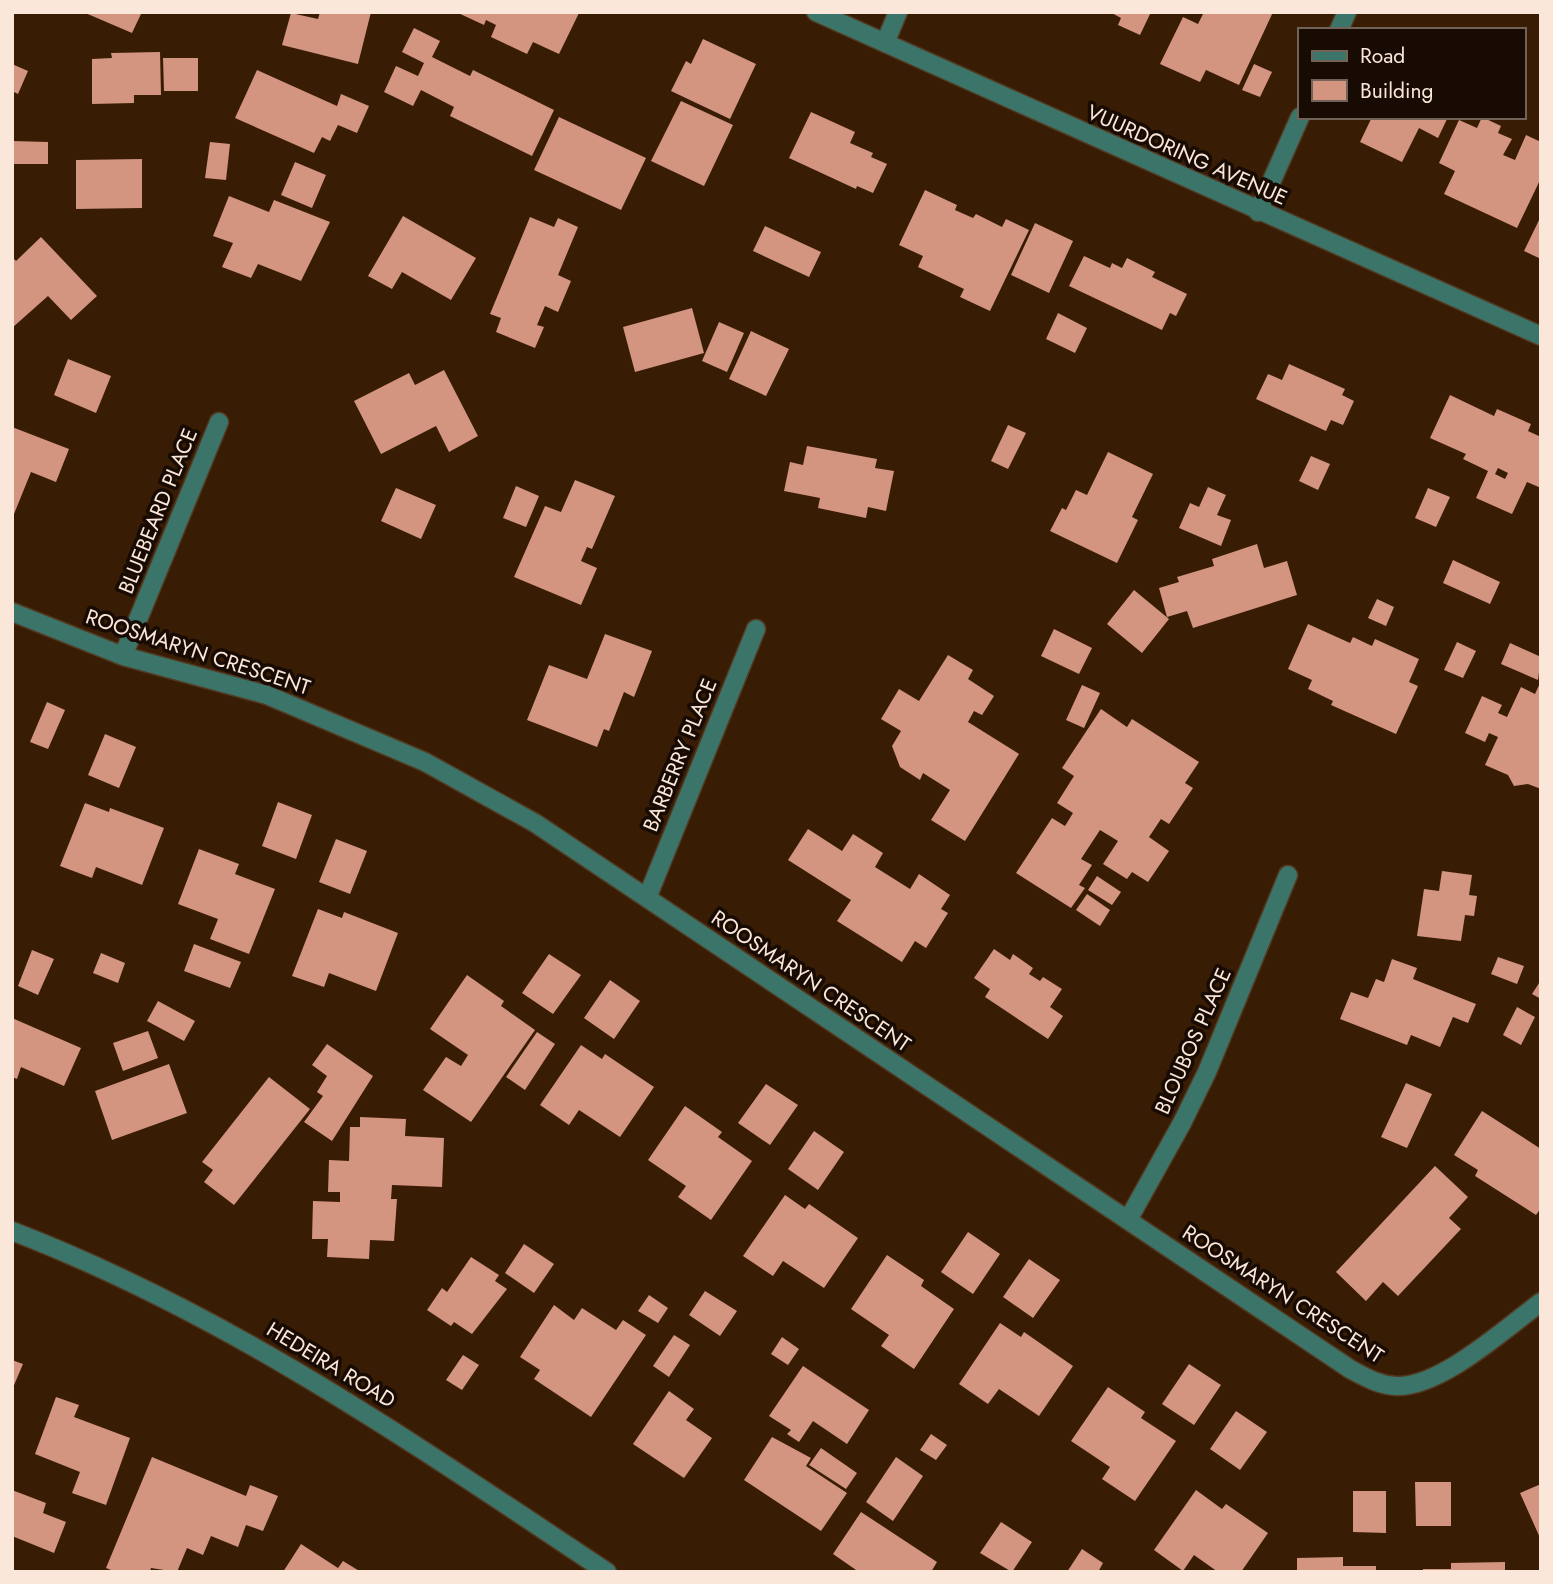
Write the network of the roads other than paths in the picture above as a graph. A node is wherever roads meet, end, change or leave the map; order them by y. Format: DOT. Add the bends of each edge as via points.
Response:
graph roads {
  1 [pos="816,12"];
  2 [pos="898,12"];
  3 [pos="1347,12"];
  4 [pos="1340,28"];
  5 [pos="885,43"];
  6 [pos="1299,119"];
  7 [pos="1258,212"];
  8 [pos="1541,337"];
  9 [pos="219,422"];
  10 [pos="12,612"];
  11 [pos="756,629"];
  12 [pos="123,656"];
  13 [pos="1288,875"];
  14 [pos="647,898"];
  15 [pos="1128,1220"];
  16 [pos="12,1231"];
  17 [pos="1541,1302"];
  18 [pos="607,1572"];
  1 -- 5 [label="street, VUURDORING AVENUE"];
  2 -- 5 [label="street"];
  3 -- 4 [label="street"];
  5 -- 7 [label="street, VUURDORING AVENUE"];
  6 -- 7 [label="street"];
  7 -- 8 [label="street, VUURDORING AVENUE"];
  9 -- 12 [label="street, BLUEBEARD PLACE"];
  10 -- 12 [label="street, ROOSMARYN CRESCENT"];
  11 -- 14 [label="street, BARBERRY PLACE"];
  12 -- 14 [label="street, ROOSMARYN CRESCENT" via="267,695 425,762 535,823"];
  13 -- 15 [label="street, BLOUBOS PLACE" via="1207,1072"];
  14 -- 15 [label="street, ROOSMARYN CRESCENT"];
  15 -- 17 [label="street, ROOSMARYN CRESCENT" via="1375,1382 1415,1384 1437,1374"];
  16 -- 18 [label="street, HEDEIRA ROAD" via="161,1295 268,1352"];
}
